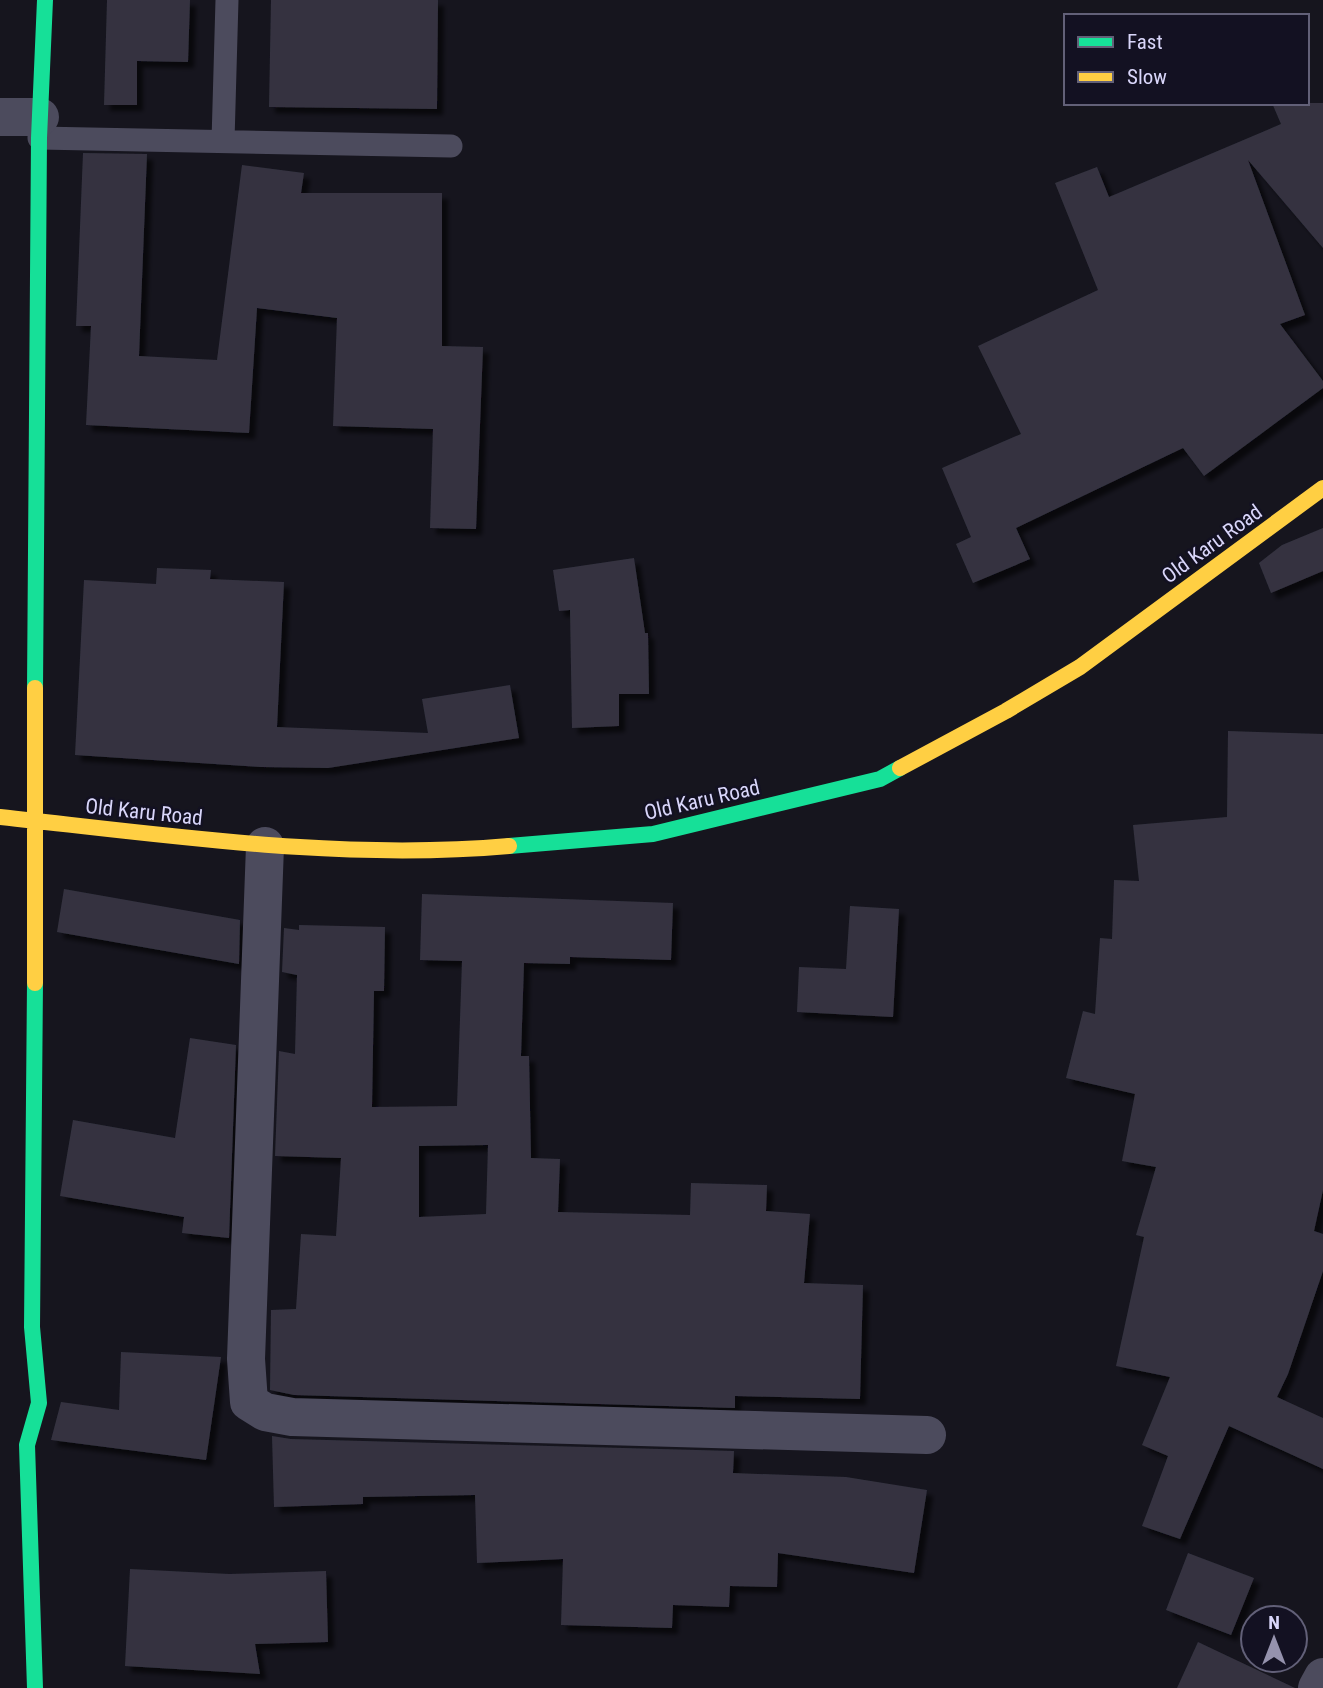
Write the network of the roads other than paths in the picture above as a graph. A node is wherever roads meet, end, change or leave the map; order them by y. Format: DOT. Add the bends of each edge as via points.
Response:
graph roads {
  1 [pos="45,0"];
  2 [pos="227,0"];
  3 [pos="0,117"];
  4 [pos="40,128"];
  5 [pos="223,141"];
  6 [pos="451,146"];
  7 [pos="1323,488"];
  8 [pos="0,817"];
  9 [pos="34,822"];
  10 [pos="265,846"];
  11 [pos="928,1434"];
  12 [pos="1323,1677"];
  13 [pos="35,1688"];
  14 [pos="1317,1688"];
  1 -- 4 [label="street"];
  2 -- 5 [label="lane"];
  3 -- 4 [label="street"];
  4 -- 5 [label="lane"];
  4 -- 9 [label="street"];
  5 -- 6 [label="lane"];
  7 -- 10 [label="street, Old Karu Road" via="1080,667 880,779 653,834 452,851"];
  8 -- 9 [label="street, Old Karu Road"];
  9 -- 10 [label="street, Old Karu Road"];
  9 -- 13 [label="street" via="32,1327 39,1403 27,1445"];
  10 -- 11 [label="street" via="246,1359 249,1402 265,1412 292,1417"];
  12 -- 14 [label="street"];
}
